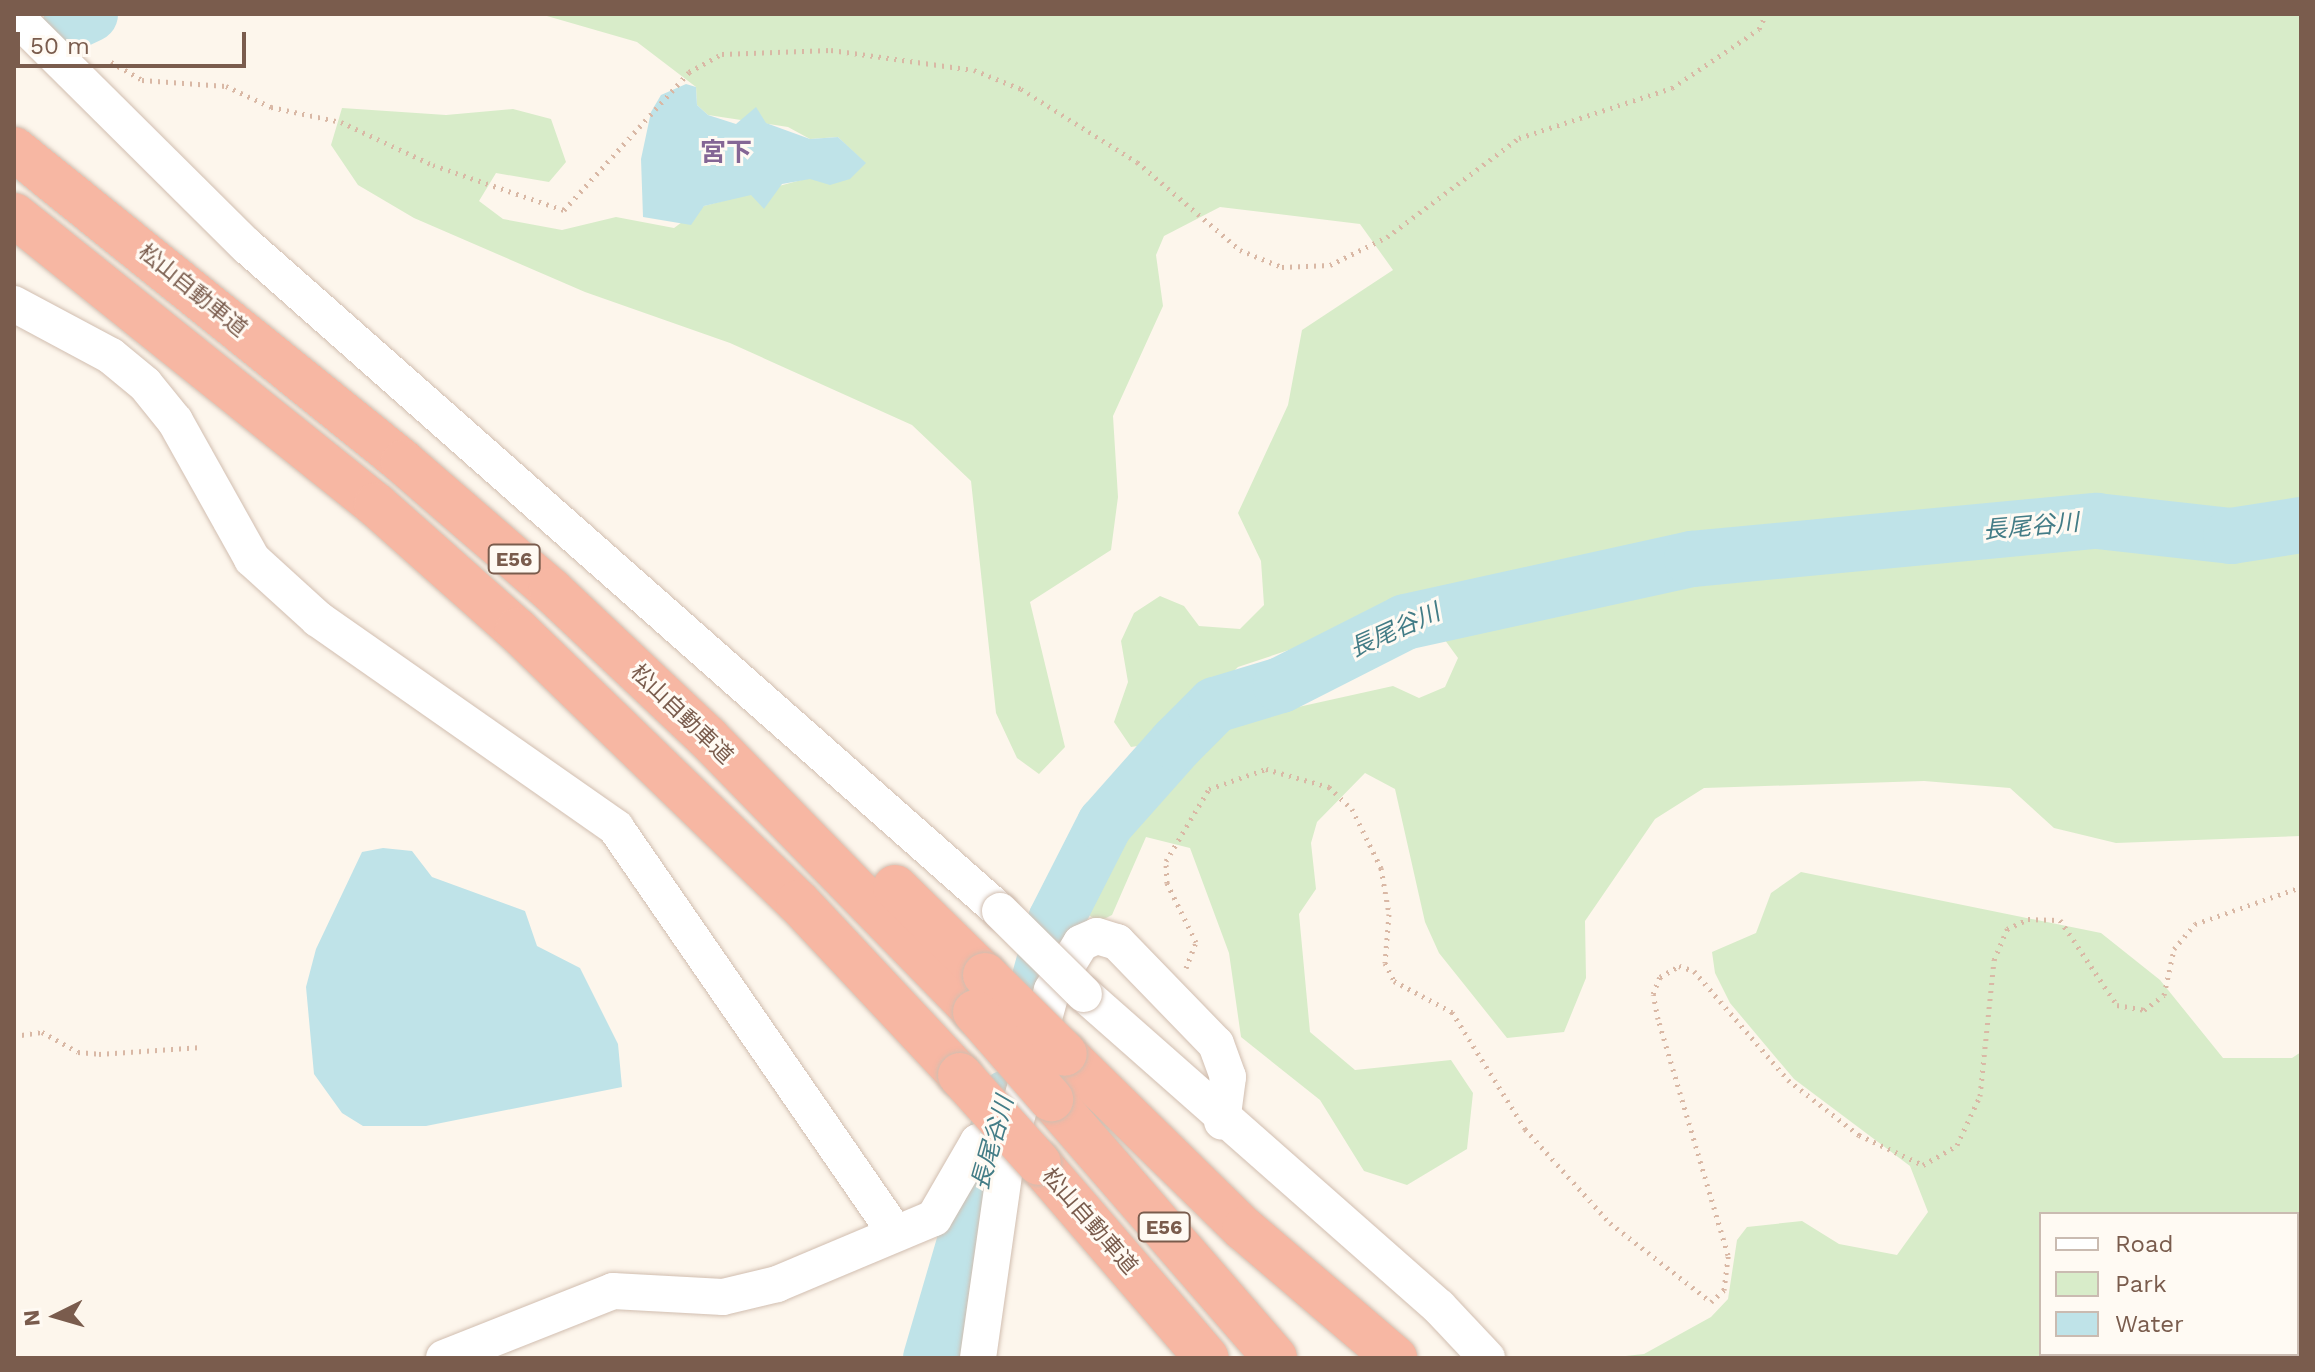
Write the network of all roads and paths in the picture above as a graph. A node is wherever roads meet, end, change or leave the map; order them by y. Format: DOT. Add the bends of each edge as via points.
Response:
graph roads {
  1 [pos="1766,14"];
  2 [pos="17,26"];
  3 [pos="103,58"];
  4 [pos="14,149"];
  5 [pos="14,215"];
  6 [pos="14,304"];
  7 [pos="2301,887"];
  8 [pos="1163,992"];
  9 [pos="980,994"];
  10 [pos="14,1036"];
  11 [pos="202,1047"];
  12 [pos="1222,1122"];
  13 [pos="1008,1153"];
  14 [pos="893,1229"];
  15 [pos="444,1358"];
  16 [pos="978,1358"];
  17 [pos="1207,1358"];
  18 [pos="1275,1358"];
  19 [pos="1395,1358"];
  20 [pos="1487,1358"];
  1 -- 3 [label="path" via="1759,29 1672,88 1519,138 1387,237 1330,265 1282,267 1240,250 1137,162 1021,89 974,70 831,50 722,54 689,72 564,210 433,165 341,122 271,107 226,86 142,80"];
  2 -- 12 [label="street, bridge" via="259,256 1000,911"];
  4 -- 9 [label="highway, 松山自動車道" via="403,462 735,739"];
  5 -- 13 [label="highway, 松山自動車道 / E56, bridge" via="376,505 517,630 798,902 960,1075"];
  6 -- 14 [label="street" via="111,356 145,384 175,421 252,559 318,619 616,828"];
  7 -- 8 [label="path" via="2195,924 2174,949 2164,995 2144,1010 2117,1005 2060,920 2028,919 2007,929 1994,960 1980,1096 1957,1145 1923,1165 1859,1135 1788,1080 1694,971 1679,966 1660,977 1653,994 1658,1019 1728,1255 1724,1290 1711,1302 1610,1223 1525,1129 1452,1012 1394,981 1385,963 1389,914 1381,868 1352,809 1329,787 1266,769 1209,789 1166,861 1167,883 1196,942"];
  8 -- 12 [label="street" via="1226,1063"];
  8 -- 13 [label="street" via="1117,942 1097,936 1081,943 1052,990"];
  9 -- 18 [label="highway, E56, bridge" via="1051,1099"];
  9 -- 19 [label="highway, bridge" via="1065,1054 1244,1229"];
  10 -- 11 [label="path" via="42,1032 78,1052 99,1054"];
  12 -- 20 [label="street" via="1428,1296"];
  13 -- 14 [label="street" via="934,1218"];
  13 -- 16 [label="street"];
  13 -- 17 [label="highway, 松山自動車道 / E56"];
  14 -- 15 [label="street" via="777,1284 723,1297 613,1291"];
}
